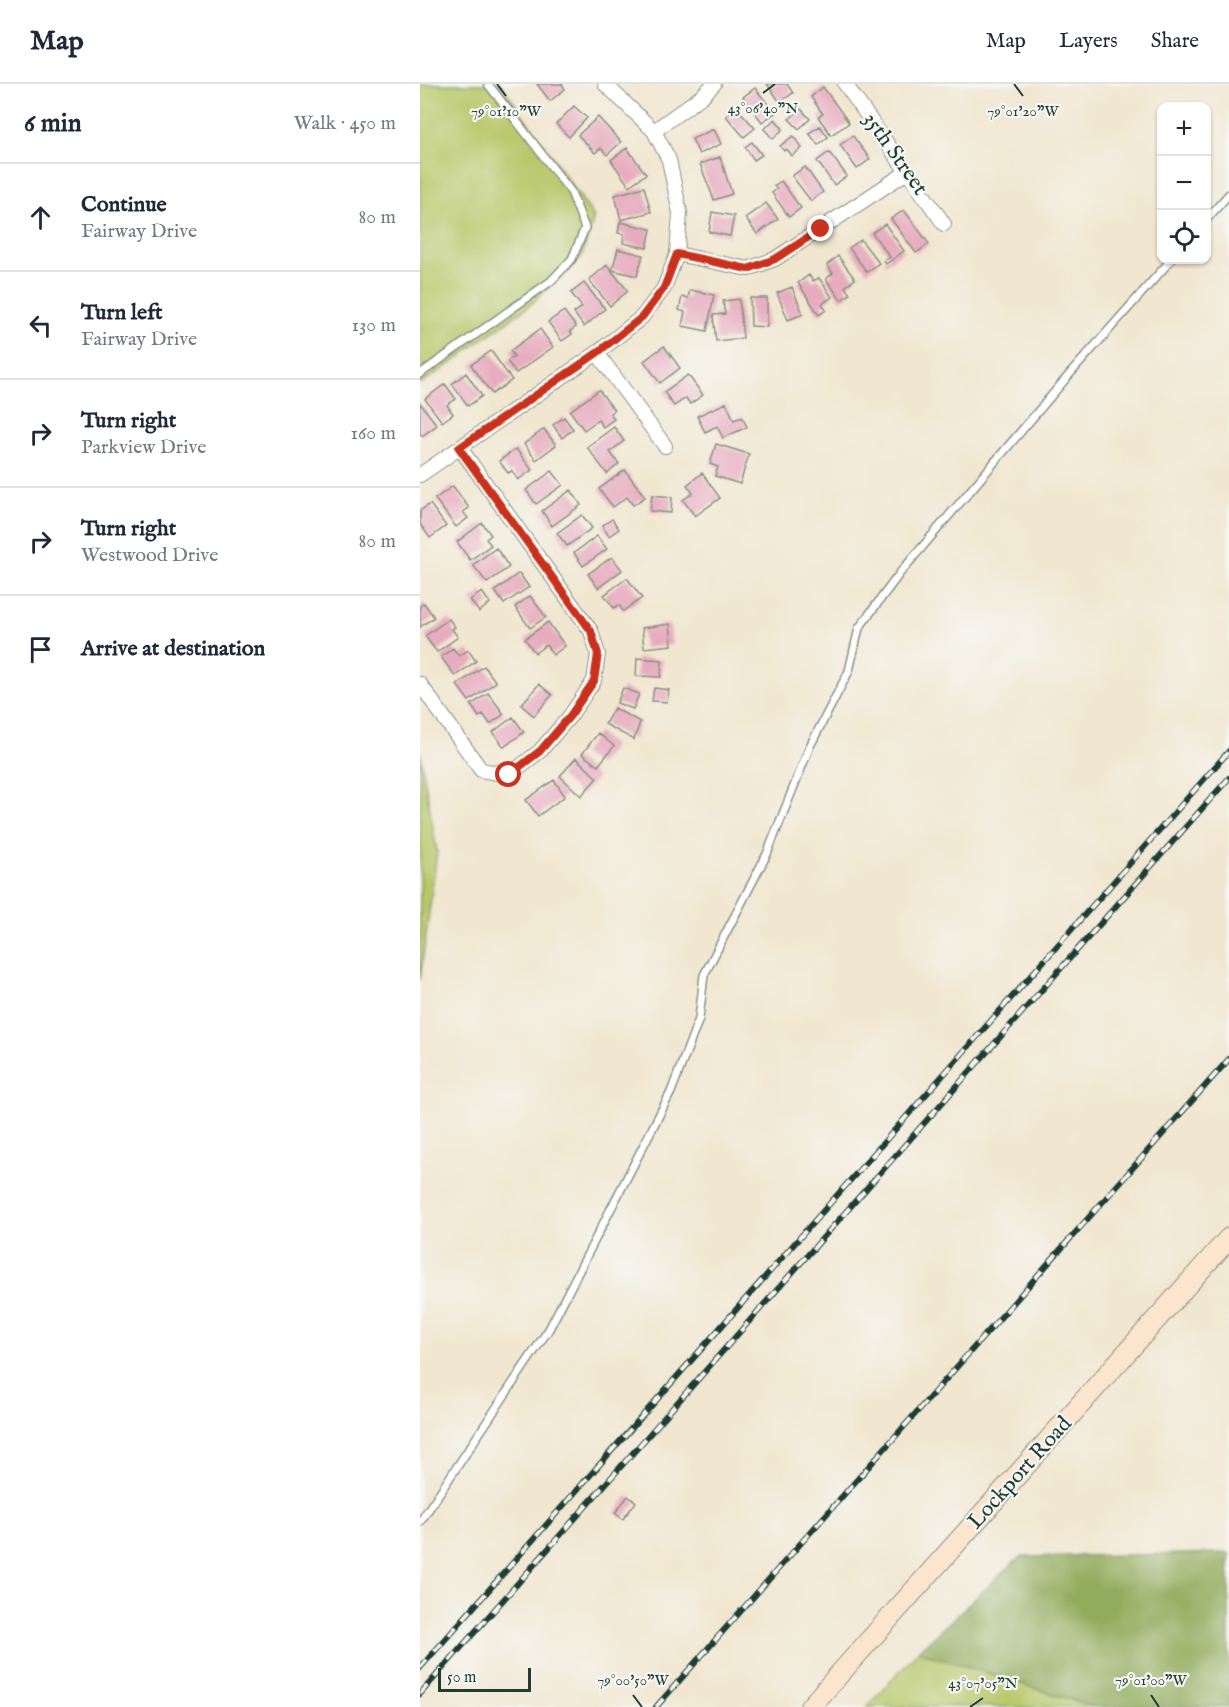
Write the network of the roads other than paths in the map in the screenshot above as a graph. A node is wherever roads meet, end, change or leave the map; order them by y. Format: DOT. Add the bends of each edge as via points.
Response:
graph roads {
  1 [pos="488,84"];
  2 [pos="605,84"];
  3 [pos="714,84"];
  4 [pos="849,85"];
  5 [pos="654,131"];
  6 [pos="907,172"];
  7 [pos="1229,194"];
  8 [pos="1211,214"];
  9 [pos="944,224"];
  10 [pos="677,254"];
  11 [pos="1167,264"];
  12 [pos="597,353"];
  13 [pos="420,374"];
  14 [pos="665,446"];
  15 [pos="459,448"];
  16 [pos="420,475"];
  17 [pos="420,684"];
  18 [pos="1229,1238"];
  19 [pos="420,1522"];
  20 [pos="810,1707"];
  1 -- 13 [label="lane" via="571,192 585,228 572,259 551,281"];
  2 -- 5 [label="street"];
  3 -- 5 [label="street"];
  4 -- 6 [label="street, 35th Street"];
  5 -- 10 [label="street" via="669,160 680,213"];
  6 -- 9 [label="street, 35th Street"];
  6 -- 10 [label="street" via="775,259 748,269"];
  7 -- 8 [label="lane"];
  10 -- 12 [label="street" via="664,288 642,317"];
  11 -- 19 [label="lane" via="900,573 859,628 849,671 810,746 767,854 704,975 699,1018 671,1092 549,1329"];
  12 -- 14 [label="street"];
  12 -- 15 [label="street"];
  15 -- 16 [label="street"];
  15 -- 17 [label="street" via="591,631 598,654 594,681 540,751 509,775 481,770"];
  18 -- 20 [label="street, Lockport Road"];
}
